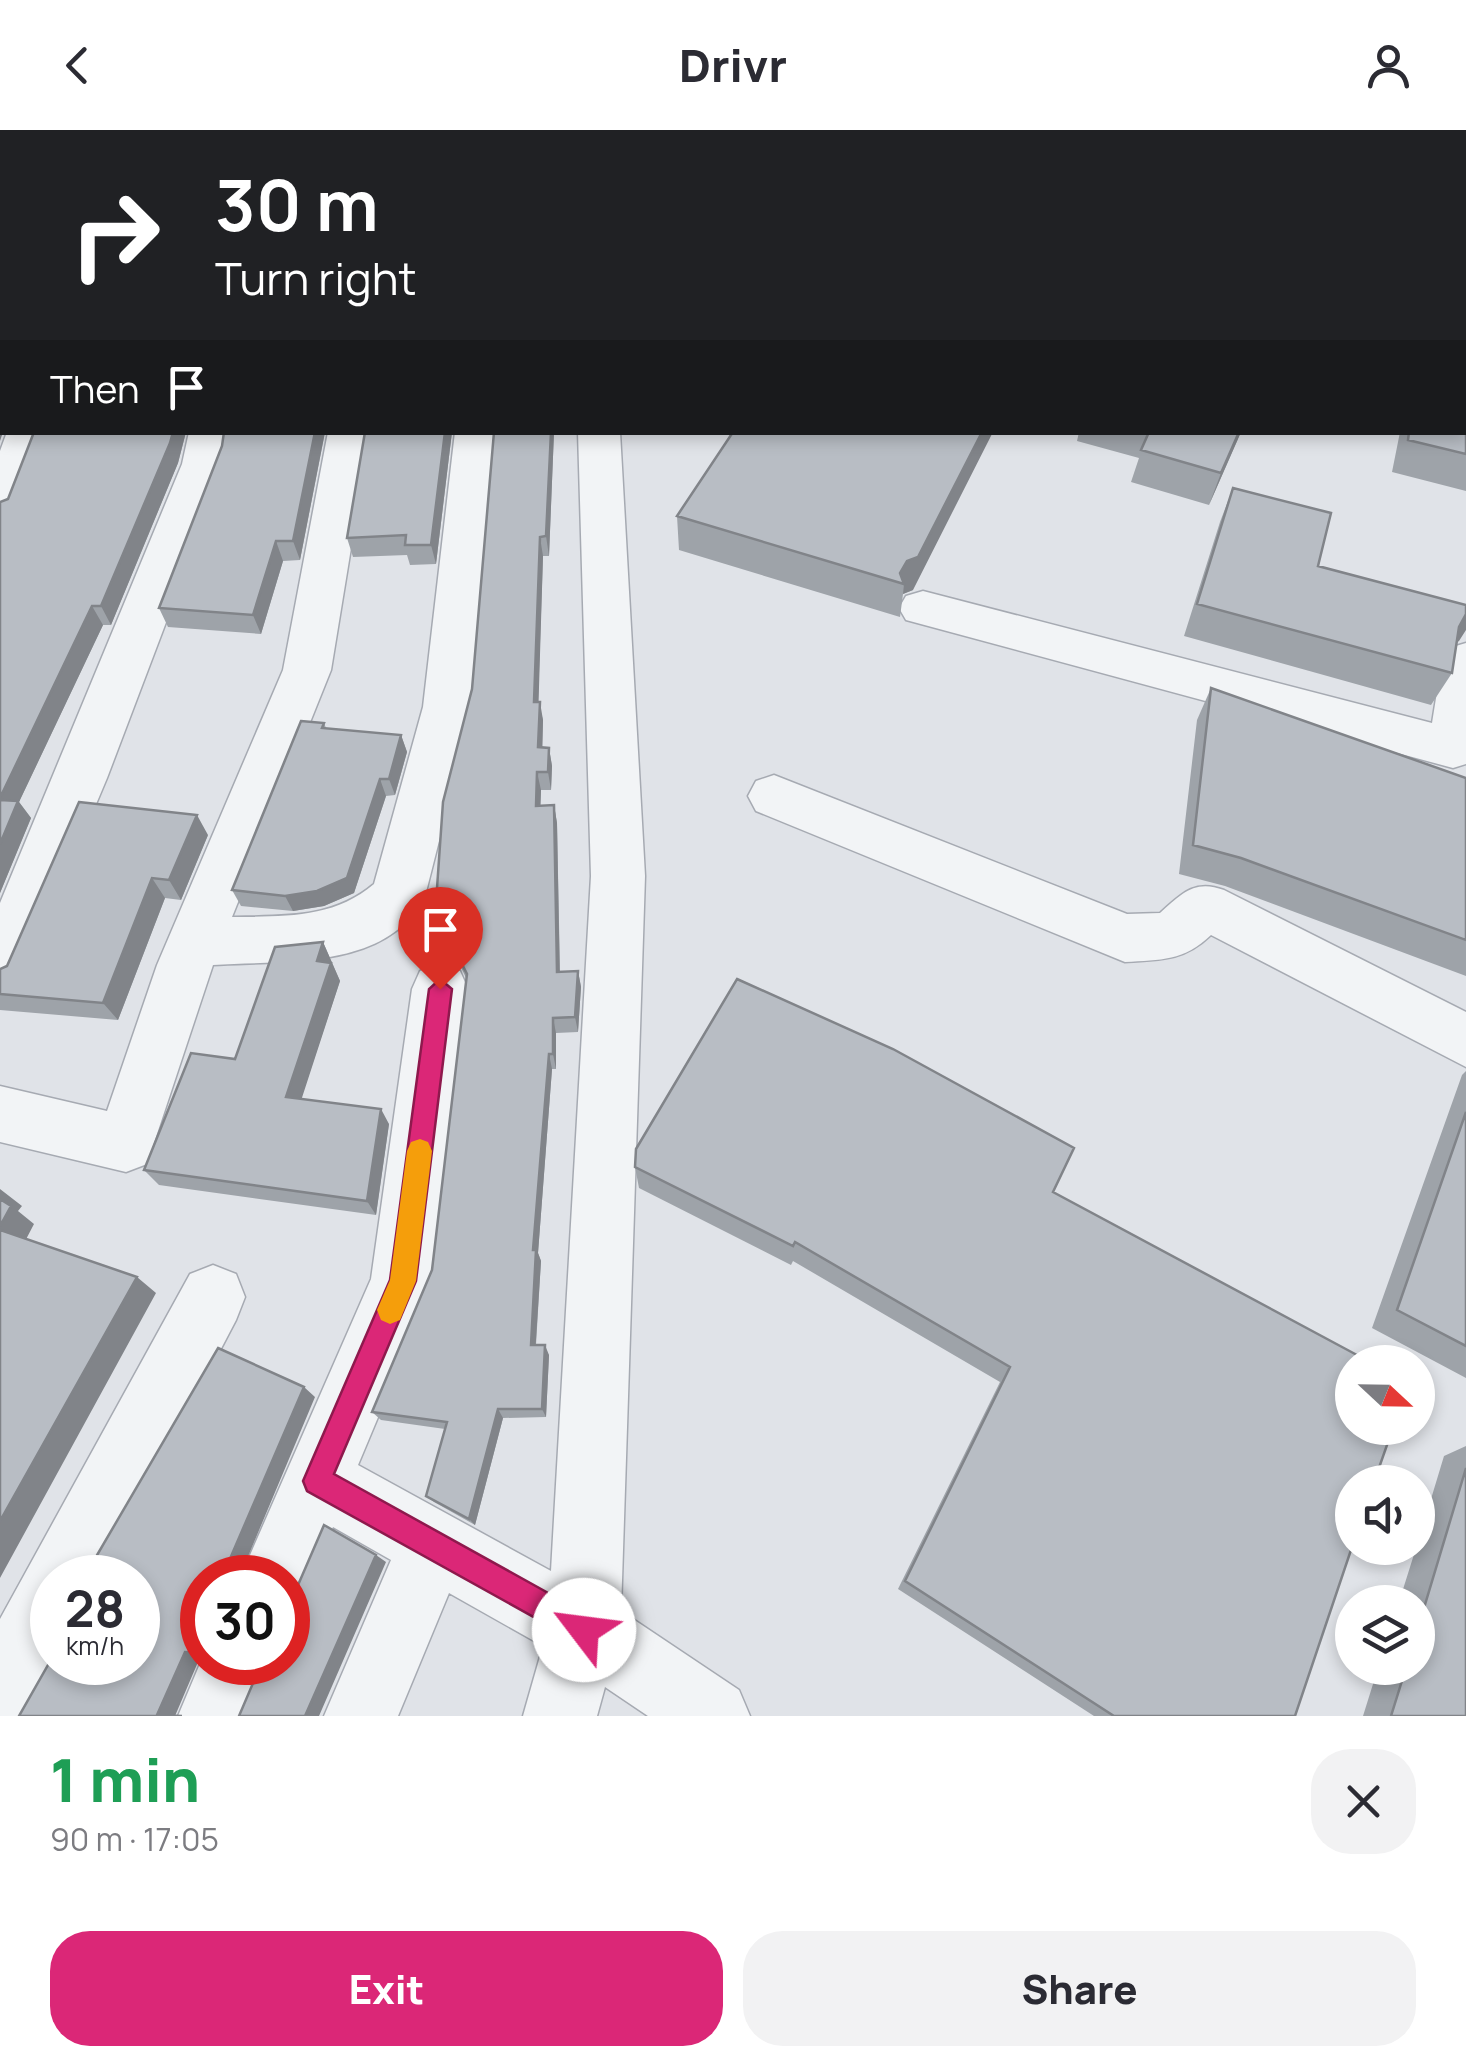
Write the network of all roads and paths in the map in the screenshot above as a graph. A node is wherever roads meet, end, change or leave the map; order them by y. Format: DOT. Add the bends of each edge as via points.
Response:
graph roads {
  1 [pos="28,435"];
  2 [pos="209,435"];
  3 [pos="347,435"];
  4 [pos="476,435"];
  5 [pos="599,435"];
  6 [pos="0,506"];
  7 [pos="923,608"];
  8 [pos="1466,661"];
  9 [pos="1459,750"];
  10 [pos="774,796"];
  11 [pos="194,942"];
  12 [pos="0,966"];
  13 [pos="440,989"];
  14 [pos="1466,1041"];
  15 [pos="0,1114"];
  16 [pos="213,1297"];
  17 [pos="318,1481"];
  18 [pos="434,1543"];
  19 [pos="74,1555"];
  20 [pos="286,1555"];
  21 [pos="584,1630"];
  22 [pos="30,1637"];
  23 [pos="229,1685"];
  24 [pos="0,1694"];
  25 [pos="216,1716"];
  26 [pos="361,1716"];
  27 [pos="560,1716"];
  28 [pos="713,1716"];
  1 -- 6 [label="street"];
  2 -- 12 [label="street" via="204,464 95,742"];
  3 -- 11 [label="street" via="308,670"];
  4 -- 11 [label="street" via="448,707 398,896 380,916 350,932"];
  5 -- 21 [label="street" via="618,876"];
  7 -- 9 [label="street"];
  8 -- 9 [label="street"];
  10 -- 14 [label="street" via="1124,938 1173,936 1205,906"];
  11 -- 15 [label="street" via="126,1144"];
  13 -- 17 [label="street" via="403,1281"];
  16 -- 19 [label="street"];
  17 -- 18 [label="street"];
  17 -- 20 [label="street"];
  18 -- 21 [label="street"];
  18 -- 26 [label="street"];
  21 -- 27 [label="street"];
  21 -- 28 [label="street"];
  22 -- 24 [label="street"];
  23 -- 25 [label="street"];
}
